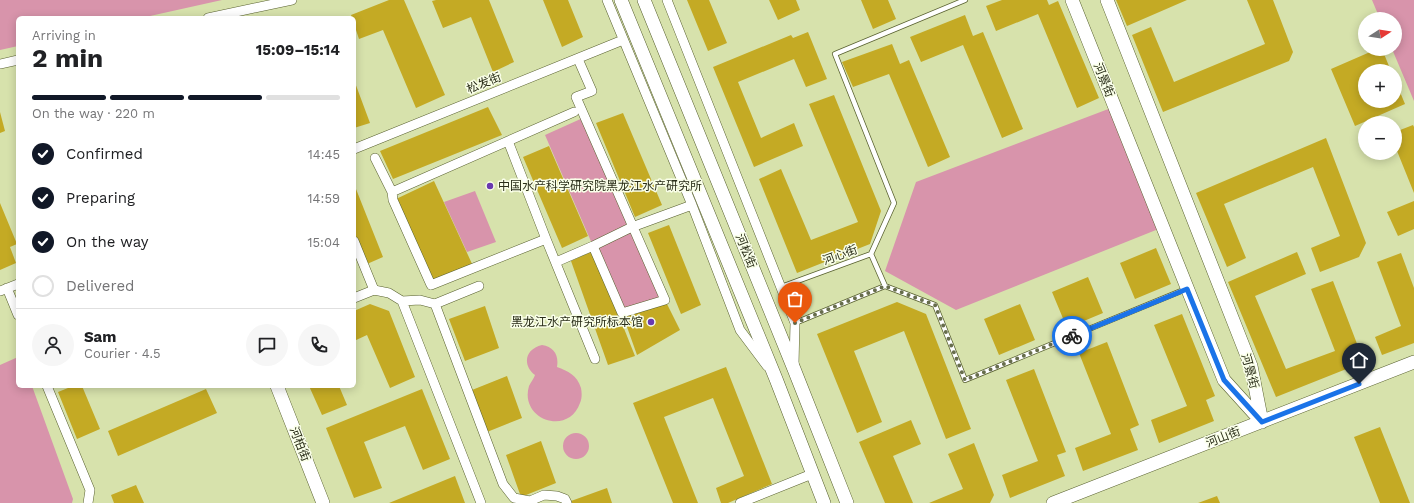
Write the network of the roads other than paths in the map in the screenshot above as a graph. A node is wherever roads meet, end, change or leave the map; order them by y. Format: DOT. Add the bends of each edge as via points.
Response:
graph roads {
  1 [pos="292,0"];
  2 [pos="607,0"];
  3 [pos="621,0"];
  4 [pos="644,0"];
  5 [pos="667,0"];
  6 [pos="964,0"];
  7 [pos="1072,0"];
  8 [pos="1107,0"];
  9 [pos="217,16"];
  10 [pos="623,40"];
  11 [pos="578,59"];
  12 [pos="16,60"];
  13 [pos="0,64"];
  14 [pos="574,112"];
  15 [pos="508,141"];
  16 [pos="356,148"];
  17 [pos="375,158"];
  18 [pos="392,192"];
  19 [pos="692,205"];
  20 [pos="632,227"];
  21 [pos="546,239"];
  22 [pos="356,246"];
  23 [pos="593,246"];
  24 [pos="871,254"];
  25 [pos="556,262"];
  26 [pos="16,285"];
  27 [pos="479,286"];
  28 [pos="885,286"];
  29 [pos="781,287"];
  30 [pos="4,289"];
  31 [pos="1187,289"];
  32 [pos="374,290"];
  33 [pos="356,297"];
  34 [pos="402,301"];
  35 [pos="435,304"];
  36 [pos="16,311"];
  37 [pos="795,323"];
  38 [pos="595,359"];
  39 [pos="1414,362"];
  40 [pos="794,369"];
  41 [pos="776,379"];
  42 [pos="48,388"];
  43 [pos="278,388"];
  44 [pos="1262,422"];
  45 [pos="812,474"];
  46 [pos="88,503"];
  47 [pos="323,503"];
  48 [pos="480,503"];
  49 [pos="567,503"];
  50 [pos="740,503"];
  51 [pos="824,503"];
  52 [pos="847,503"];
  53 [pos="1053,503"];
  1 -- 9 [label="street"];
  2 -- 10 [label="street"];
  3 -- 41 [label="street"];
  4 -- 40 [label="street, 河松街"];
  5 -- 29 [label="street"];
  6 -- 24 [label="lane" via="835,54 894,203"];
  7 -- 31 [label="street, 河景街"];
  8 -- 44 [label="street, 河景街" via="1251,366"];
  10 -- 11 [label="street, 松发街"];
  10 -- 19 [label="street"];
  11 -- 16 [label="street, 松发街"];
  11 -- 20 [label="street" via="592,91 576,97"];
  12 -- 13 [label="street"];
  14 -- 15 [label="street"];
  15 -- 18 [label="street"];
  15 -- 21 [label="street"];
  17 -- 18 [label="street"];
  18 -- 21 [label="street" via="431,285"];
  19 -- 20 [label="street"];
  19 -- 41 [label="street" via="740,330"];
  20 -- 23 [label="street"];
  20 -- 23 [label="street" via="665,300 622,313"];
  21 -- 25 [label="street"];
  22 -- 32 [label="street"];
  23 -- 25 [label="street"];
  24 -- 28 [label="lane, 河心街"];
  24 -- 29 [label="lane, 河心街"];
  25 -- 38 [label="street"];
  26 -- 30 [label="street"];
  27 -- 35 [label="street"];
  28 -- 31 [label="lane" via="935,305 965,380"];
  28 -- 37 [label="lane"];
  29 -- 37 [label="street"];
  30 -- 36 [label="street"];
  31 -- 44 [label="street, 河景街" via="1224,380"];
  32 -- 33 [label="street"];
  32 -- 34 [label="street" via="389,293"];
  34 -- 35 [label="street" via="420,300"];
  34 -- 48 [label="street"];
  35 -- 49 [label="street" via="504,484 514,498 530,501 544,495 557,496 565,499"];
  37 -- 40 [label="street"];
  39 -- 44 [label="street, 河山街"];
  40 -- 52 [label="street, 河松街"];
  41 -- 45 [label="street"];
  42 -- 46 [label="street" via="90,490"];
  43 -- 47 [label="street, 河柏街"];
  44 -- 53 [label="street, 河山街"];
  45 -- 50 [label="street"];
  45 -- 51 [label="street"];
}
